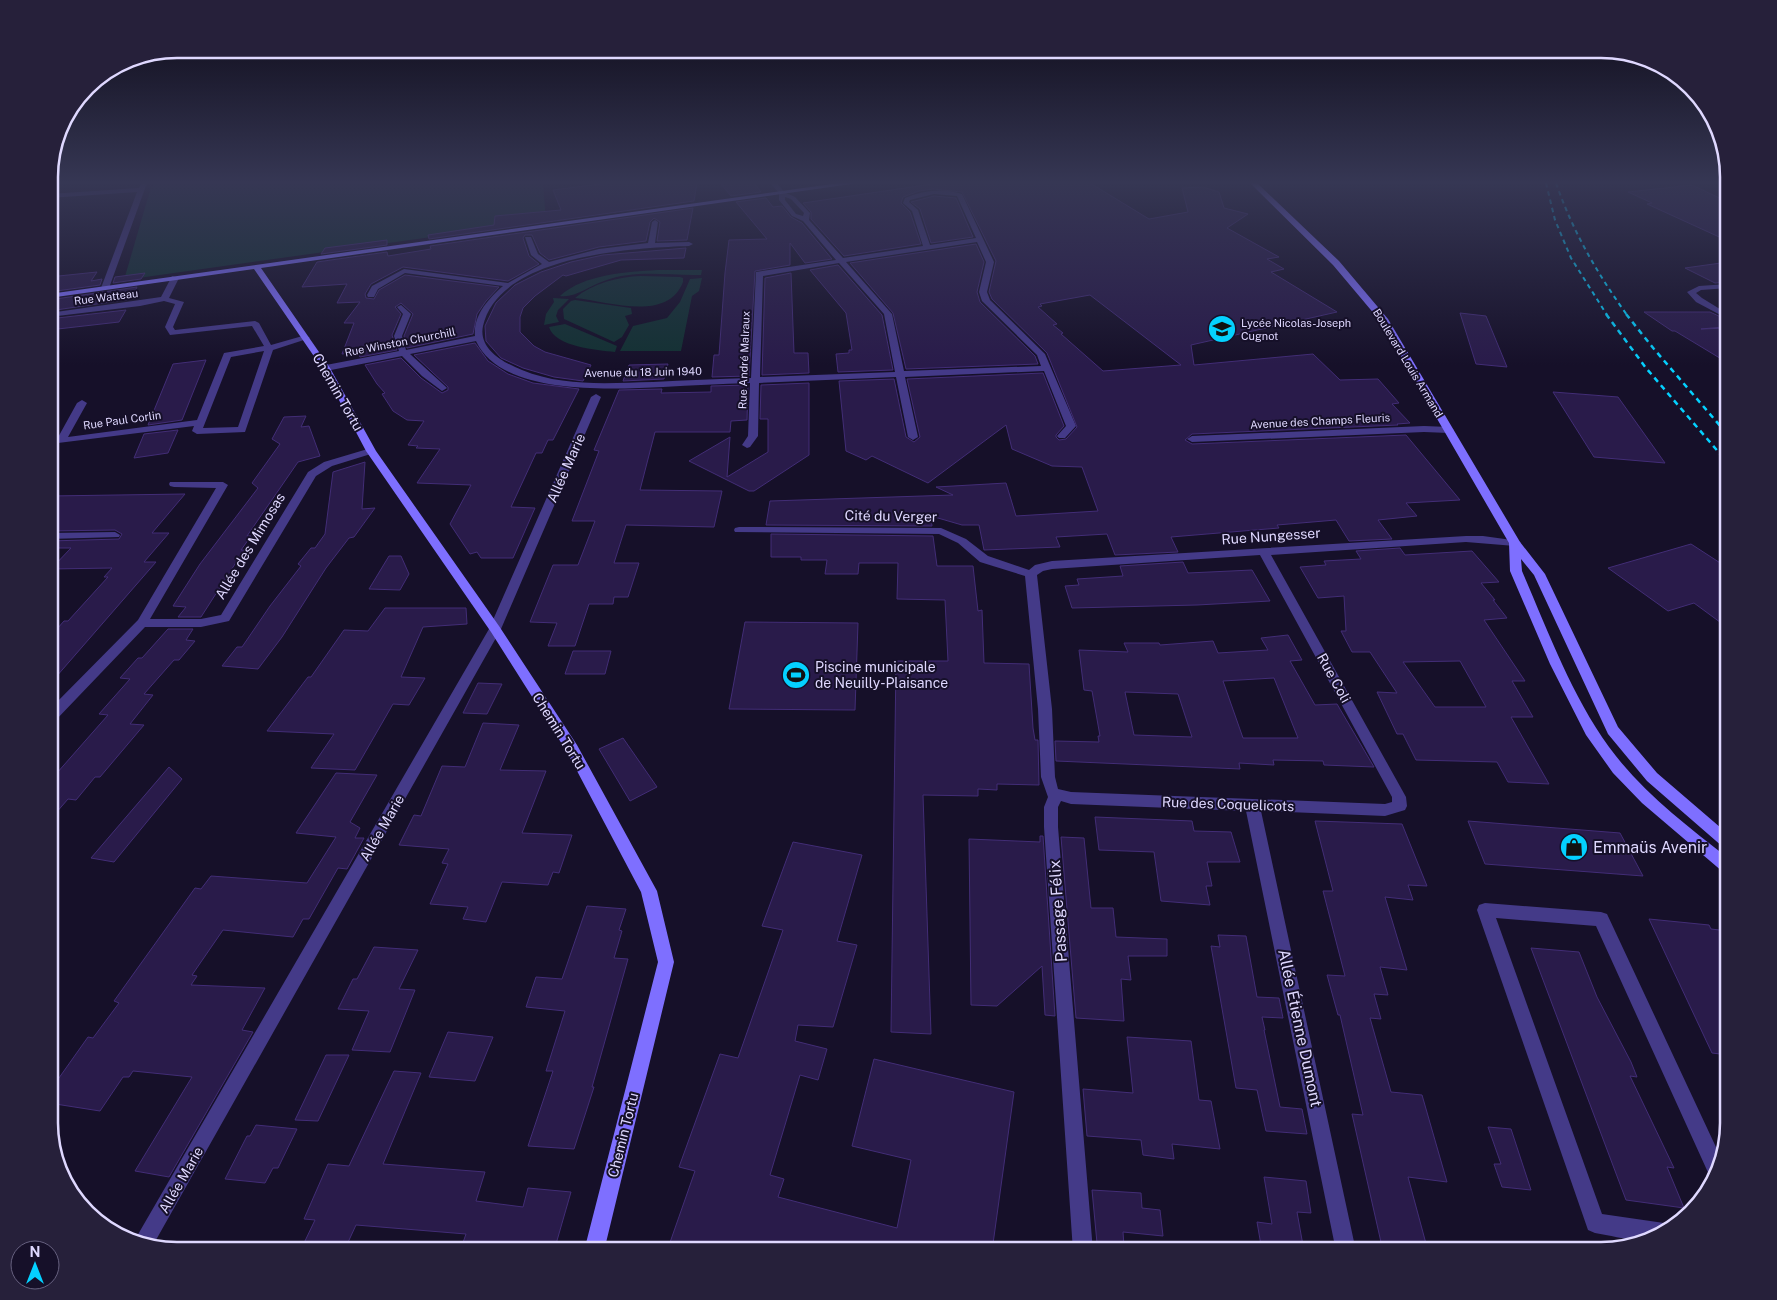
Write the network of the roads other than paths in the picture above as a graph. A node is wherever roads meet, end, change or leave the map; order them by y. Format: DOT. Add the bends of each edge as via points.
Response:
graph roads {
  1 [pos="122,244"];
  2 [pos="417,244"];
  3 [pos="530,244"];
  4 [pos="689,244"];
  5 [pos="826,244"];
  6 [pos="926,244"];
  7 [pos="949,244"];
  8 [pos="982,244"];
  9 [pos="1316,244"];
  10 [pos="651,245"];
  11 [pos="927,247"];
  12 [pos="841,261"];
  13 [pos="547,264"];
  14 [pos="256,266"];
  15 [pos="176,278"];
  16 [pos="509,285"];
  17 [pos="1720,287"];
  18 [pos="106,288"];
  19 [pos="58,295"];
  20 [pos="371,295"];
  21 [pos="164,299"];
  22 [pos="401,307"];
  23 [pos="1720,313"];
  24 [pos="58,314"];
  25 [pos="306,338"];
  26 [pos="478,338"];
  27 [pos="269,348"];
  28 [pos="404,352"];
  29 [pos="326,368"];
  30 [pos="1047,368"];
  31 [pos="900,374"];
  32 [pos="754,380"];
  33 [pos="442,388"];
  34 [pos="596,397"];
  35 [pos="82,403"];
  36 [pos="200,422"];
  37 [pos="1449,430"];
  38 [pos="1062,436"];
  39 [pos="913,437"];
  40 [pos="1192,439"];
  41 [pos="747,445"];
  42 [pos="371,451"];
  43 [pos="174,484"];
  44 [pos="739,530"];
  45 [pos="115,535"];
  46 [pos="58,536"];
  47 [pos="1515,542"];
  48 [pos="1264,552"];
  49 [pos="1031,574"];
  50 [pos="142,623"];
  51 [pos="495,630"];
  52 [pos="58,709"];
  53 [pos="1056,794"];
  54 [pos="1252,805"];
  55 [pos="1400,806"];
  56 [pos="1720,837"];
  57 [pos="1720,861"];
  58 [pos="1713,1161"];
  59 [pos="1651,1231"];
  60 [pos="146,1238"];
  61 [pos="596,1242"];
  62 [pos="1082,1242"];
  63 [pos="1344,1242"];
  1 -- 18 [label="street"];
  2 -- 14 [label="main road"];
  3 -- 13 [label="street" via="535,255"];
  4 -- 10 [label="street"];
  5 -- 12 [label="street"];
  6 -- 11 [label="street"];
  7 -- 11 [label="street"];
  8 -- 30 [label="street" via="990,262 983,292 986,301 1036,347"];
  9 -- 37 [label="main road, Boulevard Louis Armand" via="1374,307"];
  10 -- 13 [label="street" via="599,251"];
  11 -- 12 [label="street"];
  12 -- 31 [label="street" via="888,314"];
  12 -- 32 [label="street, Rue André Malraux" via="759,274"];
  13 -- 16 [label="street"];
  14 -- 15 [label="main road"];
  14 -- 25 [label="main road, Chemin Tortu"];
  15 -- 18 [label="main road"];
  15 -- 21 [label="street"];
  16 -- 20 [label="street" via="404,271 375,288"];
  16 -- 26 [label="street" via="494,297 481,317"];
  17 -- 23 [label="street" via="1691,292"];
  18 -- 19 [label="main road"];
  21 -- 24 [label="street, Rue Watteau"];
  21 -- 27 [label="street" via="180,302 169,327 173,332 256,323"];
  22 -- 28 [label="street" via="407,314 399,328 398,343"];
  25 -- 27 [label="street"];
  25 -- 29 [label="main road, Chemin Tortu"];
  26 -- 28 [label="street, Rue Winston Churchill"];
  26 -- 32 [label="street, Avenue du 18 Juin 1940" via="483,349 501,364 535,378 573,385"];
  27 -- 36 [label="street" via="227,355"];
  27 -- 36 [label="street" via="242,430 197,431"];
  28 -- 29 [label="street, Rue Winston Churchill"];
  28 -- 33 [label="street"];
  29 -- 42 [label="main road, Chemin Tortu"];
  30 -- 31 [label="street, Avenue du 18 Juin 1940"];
  30 -- 38 [label="street" via="1071,426"];
  31 -- 32 [label="street, Avenue du 18 Juin 1940"];
  31 -- 39 [label="street"];
  32 -- 41 [label="street, Rue André Malraux" via="753,436"];
  34 -- 51 [label="street, Allée Marie"];
  35 -- 36 [label="street, Rue Paul Corlin" via="61,441"];
  37 -- 40 [label="street, Avenue des Champs Fleuris"];
  37 -- 47 [label="main road, Boulevard Louis Armand"];
  42 -- 50 [label="street, Allée des Mimosas" via="328,464 312,474 225,618 201,623"];
  42 -- 51 [label="main road, Chemin Tortu"];
  43 -- 50 [label="street" via="223,485"];
  44 -- 49 [label="street, Cité du Verger" via="941,532 962,541 984,559"];
  45 -- 46 [label="street"];
  47 -- 48 [label="street, Rue Nungesser" via="1483,538"];
  47 -- 56 [label="main road, Boulevard Louis Armand" via="1539,574 1622,744 1679,804"];
  47 -- 57 [label="main road, Boulevard Louis Armand" via="1516,571 1587,725 1631,783 1660,812"];
  48 -- 49 [label="street, Rue Nungesser" via="1052,565"];
  48 -- 55 [label="street, Rue Coli" via="1399,797"];
  49 -- 53 [label="street" via="1045,708 1048,777 1052,792"];
  50 -- 52 [label="street"];
  51 -- 60 [label="street, Allée Marie"];
  51 -- 61 [label="main road, Chemin Tortu" via="572,749 649,891 666,962"];
  53 -- 54 [label="street, Rue des Coquelicots" via="1071,798"];
  53 -- 62 [label="street, Passage Félix" via="1051,806 1051,827"];
  54 -- 55 [label="street, Rue des Coquelicots" via="1385,810"];
  54 -- 63 [label="street, Allée Étienne Dumont"];
  58 -- 59 [label="street" via="1601,919 1485,910 1595,1223"];
}
